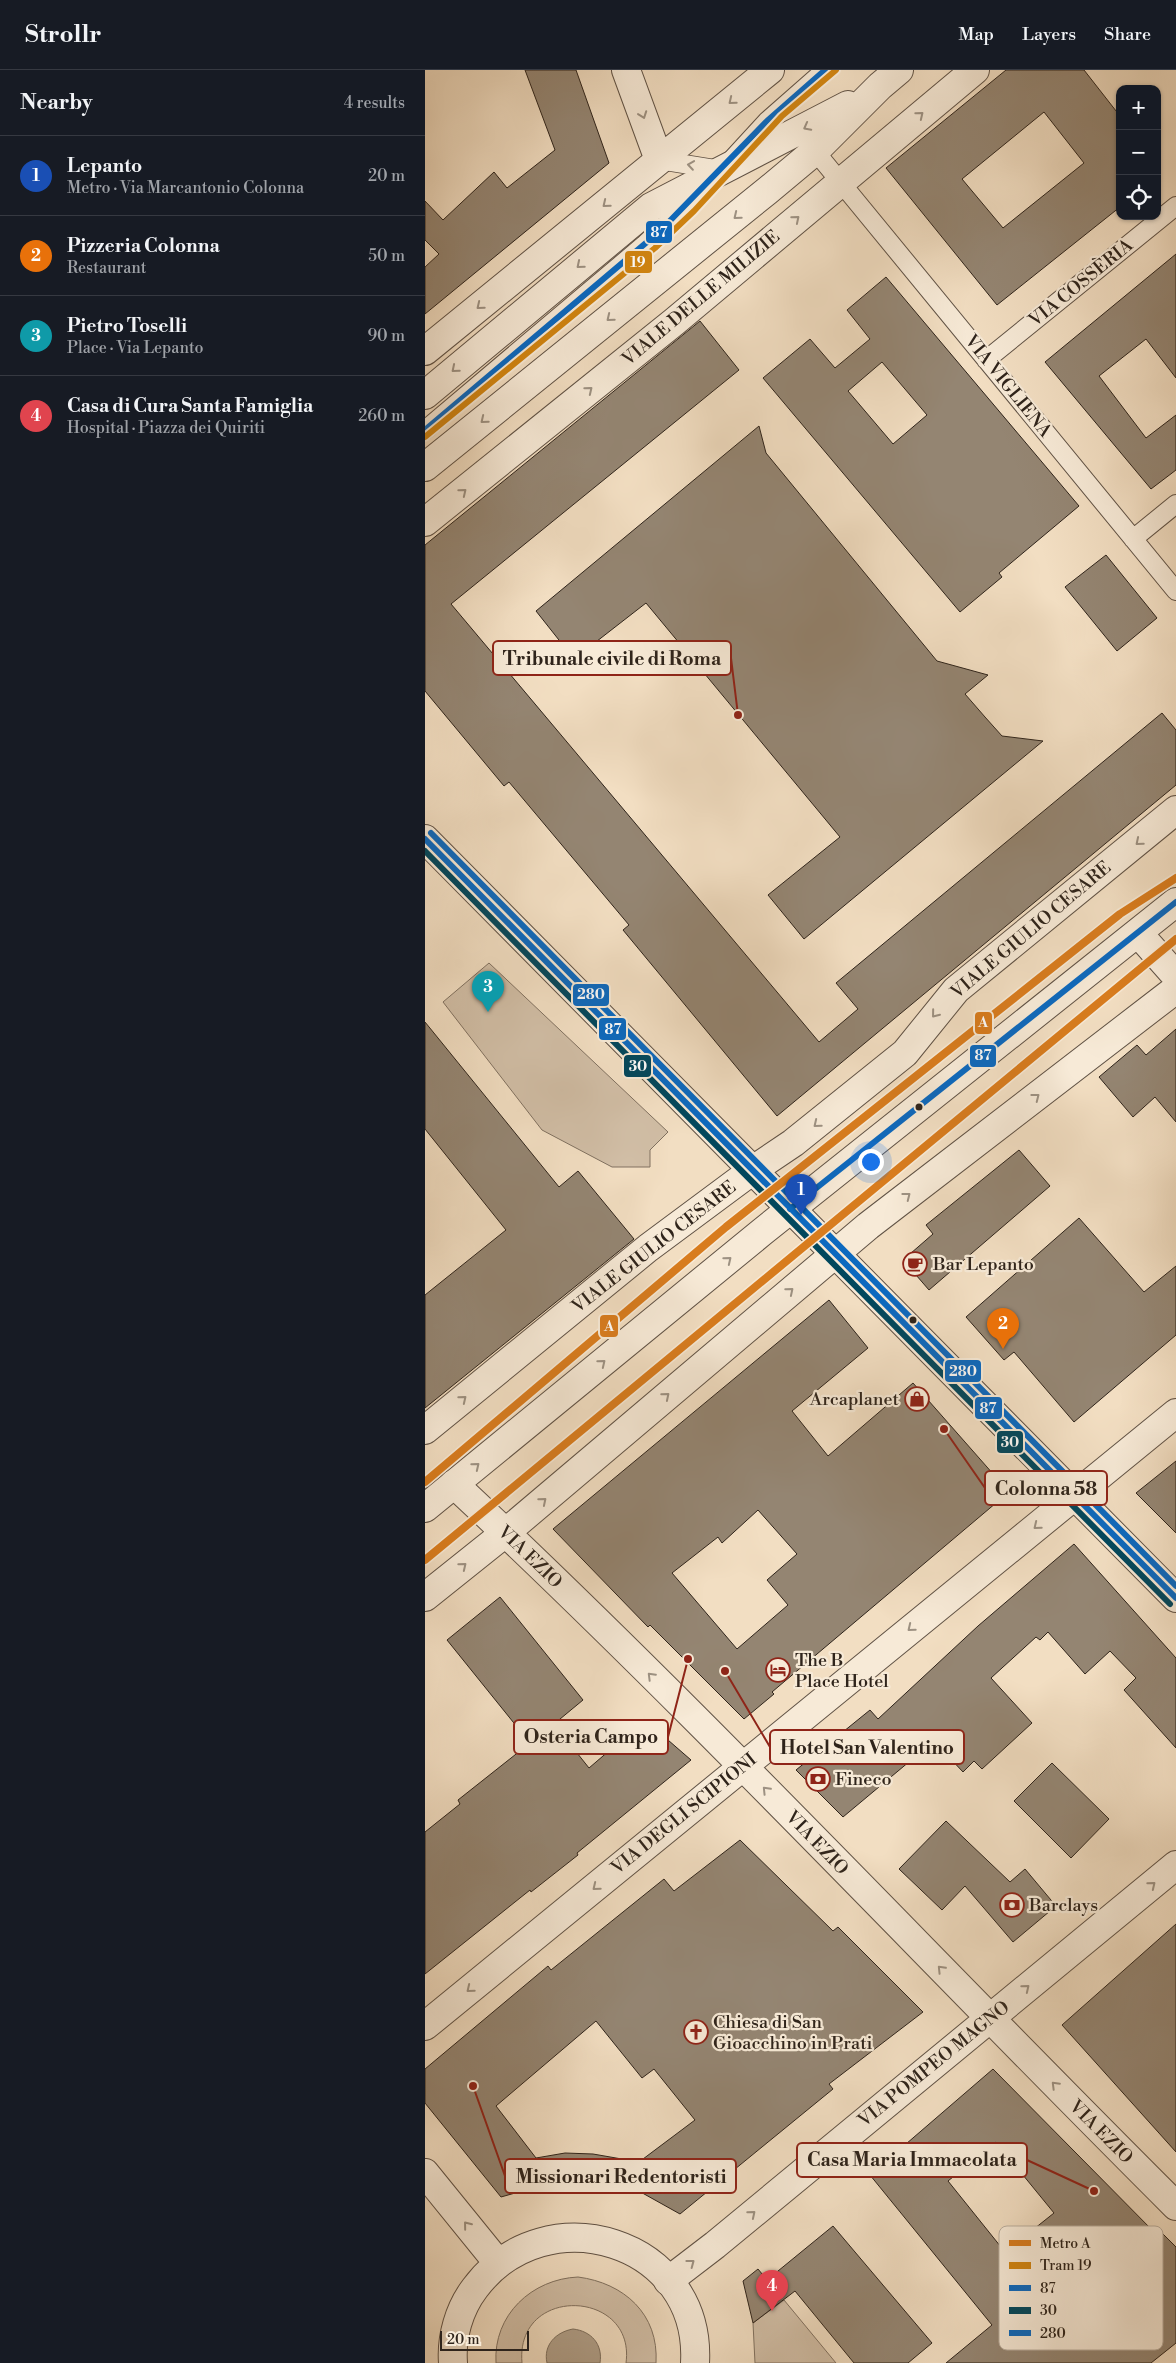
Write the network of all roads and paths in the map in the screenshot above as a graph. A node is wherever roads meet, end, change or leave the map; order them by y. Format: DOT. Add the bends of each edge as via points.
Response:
graph roads {
  1 [pos="626,70"];
  2 [pos="770,70"];
  3 [pos="825,70"];
  4 [pos="975,70"];
  5 [pos="890,78"];
  6 [pos="815,151"];
  7 [pos="659,160"];
  8 [pos="721,170"];
  9 [pos="840,182"];
  10 [pos="1176,206"];
  11 [pos="425,351"];
  12 [pos="986,360"];
  13 [pos="425,394"];
  14 [pos="425,430"];
  15 [pos="425,467"];
  16 [pos="1176,504"];
  17 [pos="425,522"];
  18 [pos="1133,538"];
  19 [pos="1176,591"];
  20 [pos="1176,810"];
  21 [pos="425,838"];
  22 [pos="1176,902"];
  23 [pos="1138,933"];
  24 [pos="1176,976"];
  25 [pos="1176,990"];
  26 [pos="753,1170"];
  27 [pos="791,1209"];
  28 [pos="834,1254"];
  29 [pos="1176,1413"];
  30 [pos="425,1430"];
  31 [pos="454,1484"];
  32 [pos="1075,1495"];
  33 [pos="425,1508"];
  34 [pos="505,1532"];
  35 [pos="425,1597"];
  36 [pos="1176,1598"];
  37 [pos="743,1767"];
  38 [pos="1176,1865"];
  39 [pos="989,2019"];
  40 [pos="425,2026"];
  41 [pos="425,2174"];
  42 [pos="1176,2206"];
  43 [pos="498,2263"];
  44 [pos="668,2281"];
  45 [pos="453,2363"];
  46 [pos="695,2363"];
  1 -- 7 [label="street, one-way"];
  2 -- 7 [label="street, one-way"];
  3 -- 8 [label="lane" via="767,121"];
  9 -- 4 [label="street, VIALE DELLE MILIZIE, one-way"];
  5 -- 6 [label="street"];
  5 -- 8 [label="street, one-way" via="813,124"];
  6 -- 9 [label="lane, VIA VIGLIENA"];
  6 -- 15 [label="street, one-way"];
  8 -- 7 [label="lane, one-way"];
  7 -- 11 [label="street, one-way"];
  8 -- 13 [label="street, one-way" via="651,207 635,219"];
  8 -- 14 [label="lane" via="660,231"];
  9 -- 12 [label="lane, VIA VIGLIENA"];
  17 -- 9 [label="street, VIALE DELLE MILIZIE, one-way" via="674,322"];
  10 -- 12 [label="lane, VIA COSSÈRIA"];
  12 -- 18 [label="lane, VIA VIGLIENA"];
  16 -- 18 [label="lane"];
  18 -- 19 [label="lane, VIA VIGLIENA"];
  20 -- 26 [label="street, VIALE GIULIO CESARE, one-way" via="956,990 905,1053 793,1143"];
  21 -- 26 [label="street"];
  22 -- 23 [label="street"];
  23 -- 24 [label="street"];
  23 -- 27 [label="street"];
  28 -- 25 [label="street, one-way"];
  26 -- 27 [label="street"];
  30 -- 26 [label="street, VIALE GIULIO CESARE, one-way" via="648,1248"];
  27 -- 28 [label="street"];
  31 -- 27 [label="street, one-way"];
  28 -- 32 [label="street"];
  34 -- 28 [label="street, one-way"];
  29 -- 32 [label="street, VIA DEGLI SCIPIONI"];
  31 -- 33 [label="street"];
  31 -- 34 [label="street, VIA EZIO"];
  32 -- 36 [label="street"];
  32 -- 37 [label="street, VIA DEGLI SCIPIONI, one-way"];
  35 -- 34 [label="street, one-way"];
  37 -- 34 [label="street, VIA EZIO, one-way"];
  39 -- 37 [label="street, VIA EZIO, one-way"];
  37 -- 40 [label="street, VIA DEGLI SCIPIONI, one-way"];
  39 -- 38 [label="street, VIA POMPEO MAGNO, one-way"];
  42 -- 39 [label="street, VIA EZIO, one-way"];
  44 -- 39 [label="street, VIA POMPEO MAGNO, one-way"];
  43 -- 41 [label="street, one-way"];
  43 -- 44 [label="street" via="543,2240 588,2237 631,2250"];
  43 -- 45 [label="street" via="480,2281 463,2309 454,2340"];
  44 -- 46 [label="street" via="690,2323"];
}
